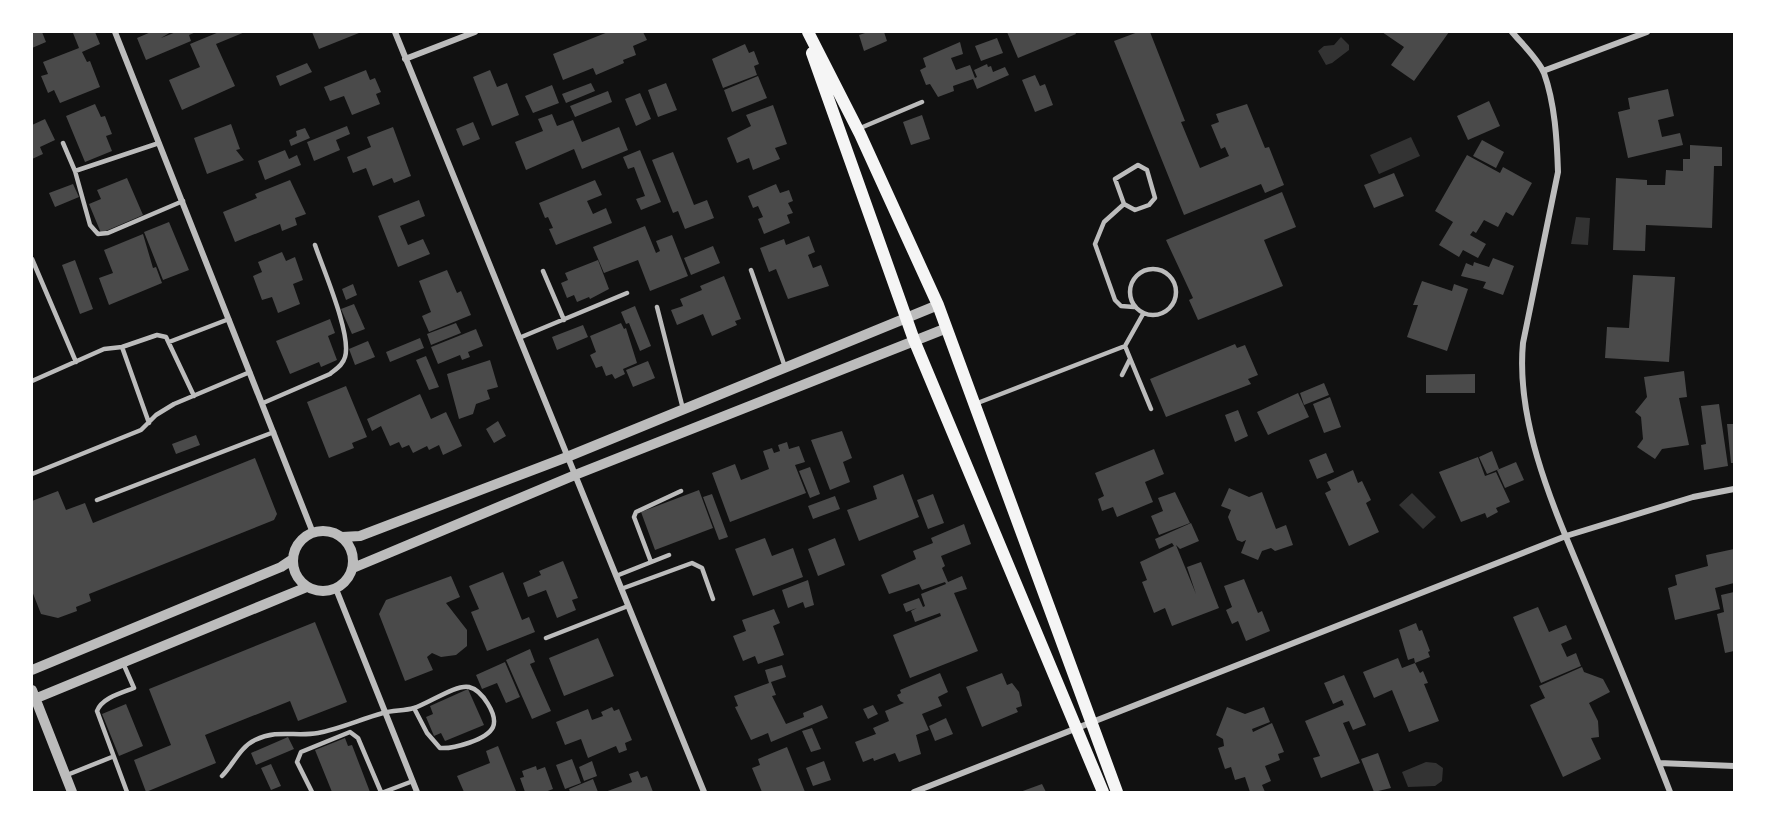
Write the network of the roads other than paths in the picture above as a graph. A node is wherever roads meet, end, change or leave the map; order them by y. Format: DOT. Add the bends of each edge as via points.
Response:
graph roads {
  1 [pos="115,32"];
  2 [pos="394,32"];
  3 [pos="475,32"];
  4 [pos="806,32"];
  5 [pos="1512,32"];
  6 [pos="1647,32"];
  7 [pos="405,59"];
  8 [pos="1543,72"];
  9 [pos="922,102"];
  10 [pos="858,130"];
  11 [pos="63,143"];
  12 [pos="159,143"];
  13 [pos="75,171"];
  14 [pos="183,201"];
  15 [pos="1124,204"];
  16 [pos="315,244"];
  17 [pos="32,259"];
  18 [pos="751,270"];
  19 [pos="543,271"];
  20 [pos="627,293"];
  21 [pos="938,305"];
  22 [pos="657,307"];
  23 [pos="1134,307"];
  24 [pos="1143,314"];
  25 [pos="906,317"];
  26 [pos="229,319"];
  27 [pos="564,320"];
  28 [pos="947,328"];
  29 [pos="519,338"];
  30 [pos="914,340"];
  31 [pos="169,342"];
  32 [pos="1125,346"];
  33 [pos="122,347"];
  34 [pos="1131,358"];
  35 [pos="76,362"];
  36 [pos="785,367"];
  37 [pos="250,372"];
  38 [pos="1122,375"];
  39 [pos="32,381"];
  40 [pos="194,396"];
  41 [pos="263,403"];
  42 [pos="975,404"];
  43 [pos="683,409"];
  44 [pos="1151,409"];
  45 [pos="149,423"];
  46 [pos="274,432"];
  47 [pos="567,457"];
  48 [pos="32,474"];
  49 [pos="575,476"];
  50 [pos="1734,489"];
  51 [pos="681,491"];
  52 [pos="97,500"];
  53 [pos="313,533"];
  54 [pos="1566,536"];
  55 [pos="342,537"];
  56 [pos="669,555"];
  57 [pos="293,559"];
  58 [pos="651,562"];
  59 [pos="353,568"];
  60 [pos="616,576"];
  61 [pos="306,587"];
  62 [pos="336,589"];
  63 [pos="621,590"];
  64 [pos="713,599"];
  65 [pos="628,606"];
  66 [pos="546,638"];
  67 [pos="123,662"];
  68 [pos="32,670"];
  69 [pos="33,696"];
  70 [pos="414,708"];
  71 [pos="385,712"];
  72 [pos="1091,722"];
  73 [pos="1075,728"];
  74 [pos="112,757"];
  75 [pos="1659,763"];
  76 [pos="1734,766"];
  77 [pos="66,775"];
  78 [pos="222,776"];
  79 [pos="413,781"];
  80 [pos="932,789"];
  81 [pos="72,792"];
  82 [pos="127,792"];
  83 [pos="312,792"];
  84 [pos="382,792"];
  85 [pos="417,792"];
  86 [pos="704,792"];
  87 [pos="914,792"];
  88 [pos="1103,792"];
  89 [pos="1117,792"];
  90 [pos="1670,792"];
  1 -- 12 [label="street"];
  2 -- 7 [label="street"];
  3 -- 7 [label="street"];
  4 -- 10 [label="main road"];
  4 -- 25 [label="main road"];
  5 -- 8 [label="street"];
  6 -- 8 [label="street"];
  7 -- 29 [label="street"];
  8 -- 54 [label="street" via="1555,123 1558,172 1521,370 1525,413"];
  9 -- 10 [label="lane"];
  10 -- 21 [label="main road"];
  11 -- 13 [label="lane"];
  12 -- 13 [label="lane"];
  12 -- 14 [label="street"];
  13 -- 14 [label="lane" via="90,225 98,234"];
  14 -- 26 [label="street"];
  15 -- 15 [label="lane" via="1115,179 1142,166 1147,170 1155,198 1141,209 1131,210"];
  15 -- 23 [label="lane" via="1104,222 1095,244 1115,300 1121,306"];
  16 -- 41 [label="lane" via="346,337 346,355 330,374"];
  17 -- 35 [label="lane"];
  18 -- 36 [label="lane"];
  19 -- 27 [label="lane"];
  20 -- 27 [label="lane"];
  21 -- 25 [label="street"];
  21 -- 28 [label="main road"];
  22 -- 43 [label="lane"];
  23 -- 24 [label="lane"];
  23 -- 24 [label="lane" via="1130,285 1136,275 1157,269 1167,273 1174,282 1173,304 1165,312"];
  24 -- 32 [label="lane"];
  25 -- 30 [label="main road"];
  25 -- 36 [label="street"];
  26 -- 31 [label="lane"];
  26 -- 37 [label="street"];
  27 -- 29 [label="lane"];
  28 -- 30 [label="street"];
  28 -- 42 [label="main road"];
  29 -- 47 [label="street"];
  30 -- 49 [label="street"];
  30 -- 73 [label="main road"];
  31 -- 33 [label="lane" via="157,335"];
  31 -- 40 [label="lane"];
  32 -- 34 [label="lane"];
  32 -- 42 [label="lane"];
  33 -- 35 [label="lane" via="104,349"];
  33 -- 45 [label="lane"];
  34 -- 38 [label="lane"];
  34 -- 44 [label="lane"];
  35 -- 39 [label="lane"];
  36 -- 43 [label="street"];
  37 -- 40 [label="lane"];
  37 -- 41 [label="street"];
  40 -- 45 [label="lane" via="163,410"];
  41 -- 46 [label="street"];
  42 -- 72 [label="main road"];
  43 -- 47 [label="street"];
  45 -- 48 [label="lane" via="141,430"];
  46 -- 52 [label="lane"];
  46 -- 53 [label="street"];
  47 -- 49 [label="street"];
  47 -- 55 [label="street" via="360,536"];
  49 -- 59 [label="street"];
  49 -- 60 [label="street"];
  50 -- 54 [label="street" via="1694,497"];
  51 -- 58 [label="lane" via="636,512 634,517"];
  53 -- 55 [label="street" via="323,531"];
  53 -- 57 [label="street" via="296,548"];
  54 -- 72 [label="street"];
  54 -- 75 [label="street"];
  55 -- 59 [label="street" via="353,557"];
  56 -- 58 [label="lane"];
  57 -- 61 [label="street" via="296,575"];
  57 -- 68 [label="street"];
  58 -- 60 [label="lane"];
  59 -- 62 [label="street"];
  60 -- 63 [label="street"];
  61 -- 62 [label="street"];
  61 -- 67 [label="street"];
  62 -- 71 [label="street"];
  63 -- 64 [label="lane" via="692,563 702,568"];
  63 -- 65 [label="street"];
  65 -- 66 [label="lane"];
  65 -- 86 [label="street"];
  67 -- 69 [label="street"];
  67 -- 74 [label="lane" via="134,688 106,700 97,711"];
  69 -- 77 [label="street"];
  70 -- 70 [label="lane" via="470,687 483,696 494,726 486,735 448,749 440,748"];
  70 -- 71 [label="lane"];
  71 -- 78 [label="lane" via="317,733 279,732 254,740"];
  71 -- 79 [label="street"];
  72 -- 73 [label="street"];
  72 -- 89 [label="main road"];
  73 -- 80 [label="street"];
  73 -- 88 [label="main road"];
  74 -- 77 [label="lane"];
  74 -- 82 [label="lane"];
  75 -- 76 [label="street"];
  75 -- 90 [label="street"];
  77 -- 81 [label="street"];
  79 -- 84 [label="lane"];
  79 -- 85 [label="street"];
  80 -- 87 [label="street"];
  83 -- 84 [label="lane" via="297,762 301,752 350,732 358,738"];
}
